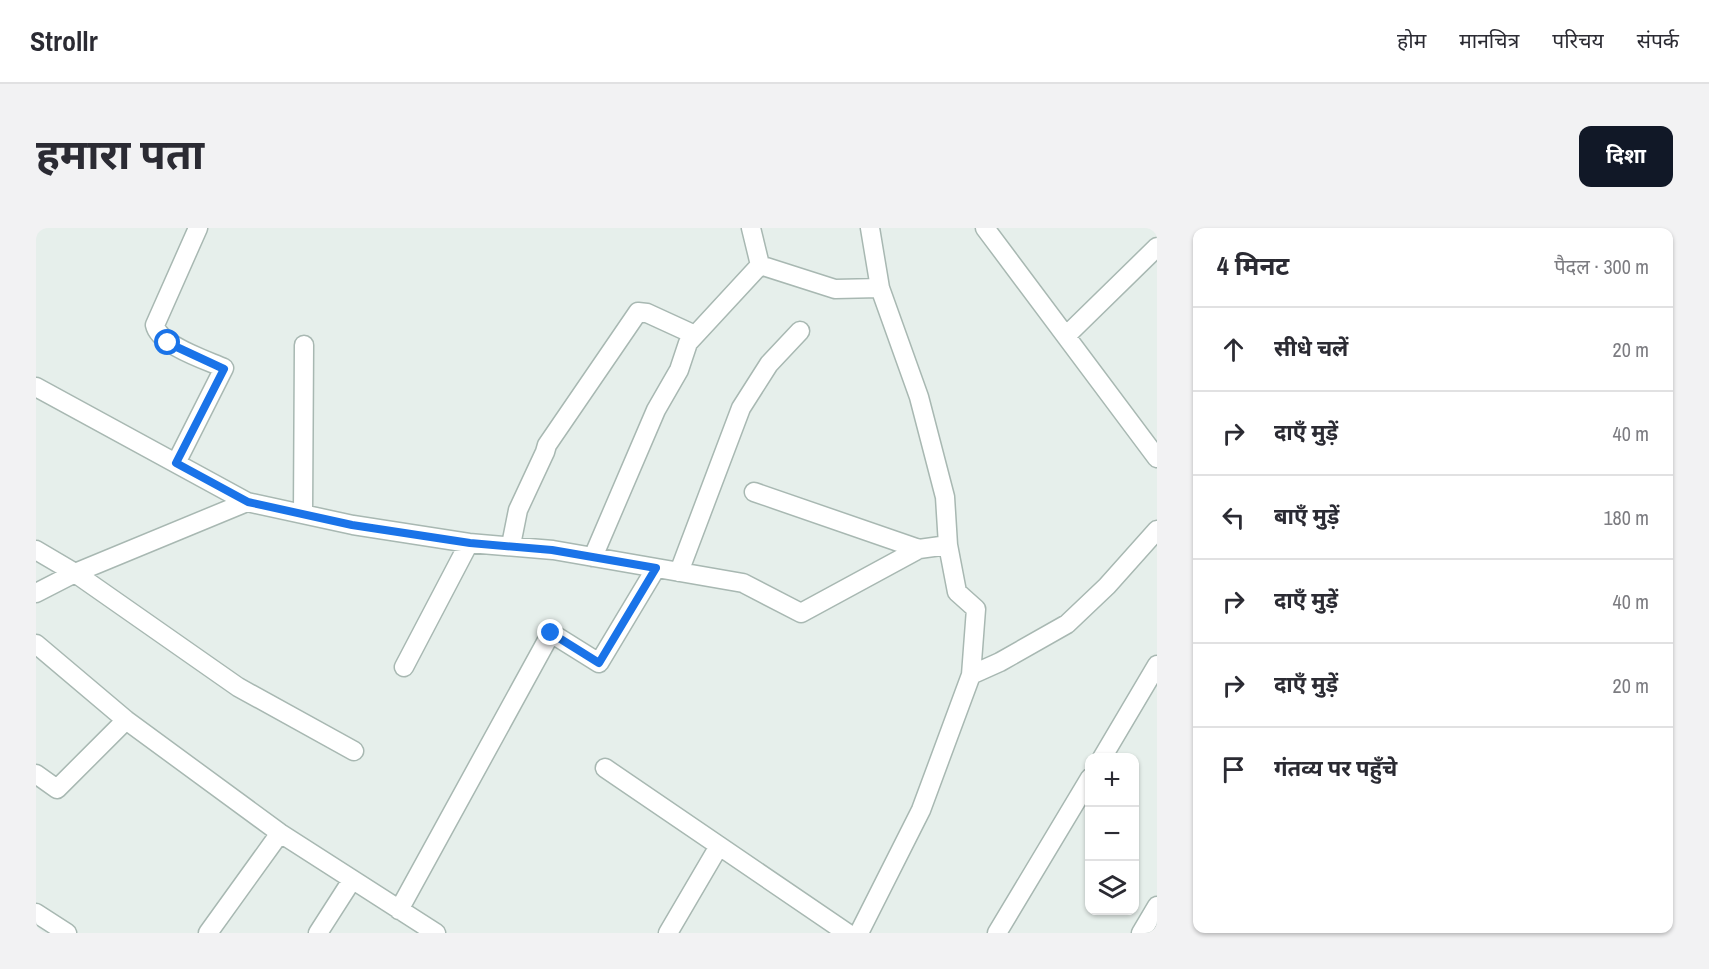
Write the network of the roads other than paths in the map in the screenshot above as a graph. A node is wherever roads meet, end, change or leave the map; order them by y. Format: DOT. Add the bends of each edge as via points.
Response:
graph roads {
  1 [pos="198,228"];
  2 [pos="751,228"];
  3 [pos="870,228"];
  4 [pos="985,228"];
  5 [pos="1157,247"];
  6 [pos="760,265"];
  7 [pos="880,288"];
  8 [pos="800,331"];
  9 [pos="695,335"];
  10 [pos="1066,336"];
  11 [pos="304,345"];
  12 [pos="36,387"];
  13 [pos="1157,458"];
  14 [pos="176,463"];
  15 [pos="753,492"];
  16 [pos="248,502"];
  17 [pos="303,514"];
  18 [pos="1157,530"];
  19 [pos="470,543"];
  20 [pos="948,544"];
  21 [pos="511,545"];
  22 [pos="919,549"];
  23 [pos="36,550"];
  24 [pos="593,557"];
  25 [pos="656,568"];
  26 [pos="679,572"];
  27 [pos="75,573"];
  28 [pos="36,594"];
  29 [pos="36,644"];
  30 [pos="404,667"];
  31 [pos="1155,674"];
  32 [pos="971,675"];
  33 [pos="126,720"];
  34 [pos="354,751"];
  35 [pos="1105,753"];
  36 [pos="605,768"];
  37 [pos="36,774"];
  38 [pos="1085,785"];
  39 [pos="280,833"];
  40 [pos="719,846"];
  41 [pos="352,880"];
  42 [pos="1157,906"];
  43 [pos="399,910"];
  44 [pos="36,913"];
  45 [pos="67,933"];
  46 [pos="208,933"];
  47 [pos="318,933"];
  48 [pos="436,933"];
  49 [pos="668,933"];
  50 [pos="847,933"];
  51 [pos="859,933"];
  52 [pos="997,933"];
  53 [pos="1141,933"];
  1 -- 14 [label="street" via="155,325 156,333 168,343 224,369"];
  2 -- 6 [label="street"];
  3 -- 7 [label="street"];
  4 -- 10 [label="street"];
  5 -- 10 [label="street"];
  6 -- 7 [label="street" via="835,290"];
  6 -- 9 [label="street"];
  7 -- 20 [label="street" via="919,397 945,497"];
  8 -- 26 [label="street" via="769,364 741,408"];
  9 -- 21 [label="street" via="639,312 547,445 518,510"];
  9 -- 24 [label="street" via="656,410"];
  10 -- 13 [label="street"];
  11 -- 17 [label="street"];
  12 -- 14 [label="street"];
  14 -- 16 [label="street"];
  15 -- 22 [label="street"];
  16 -- 17 [label="street"];
  16 -- 27 [label="street"];
  17 -- 19 [label="street"];
  18 -- 32 [label="street" via="1067,624"];
  19 -- 21 [label="street"];
  19 -- 30 [label="street"];
  20 -- 22 [label="street"];
  20 -- 32 [label="street" via="957,592 976,609"];
  21 -- 24 [label="street"];
  22 -- 26 [label="street" via="801,614 743,583"];
  23 -- 27 [label="street"];
  24 -- 25 [label="street"];
  25 -- 26 [label="street"];
  25 -- 43 [label="street" via="599,663 551,633"];
  27 -- 28 [label="street"];
  27 -- 34 [label="street" via="238,687"];
  29 -- 33 [label="street"];
  31 -- 35 [label="street"];
  32 -- 51 [label="street" via="921,810"];
  33 -- 37 [label="street" via="57,789"];
  33 -- 39 [label="street"];
  36 -- 40 [label="street"];
  38 -- 52 [label="street"];
  39 -- 41 [label="street"];
  39 -- 46 [label="street"];
  40 -- 49 [label="street"];
  40 -- 50 [label="street"];
  41 -- 43 [label="street"];
  41 -- 47 [label="street"];
  42 -- 53 [label="street"];
  43 -- 48 [label="street"];
  44 -- 45 [label="street"];
}
